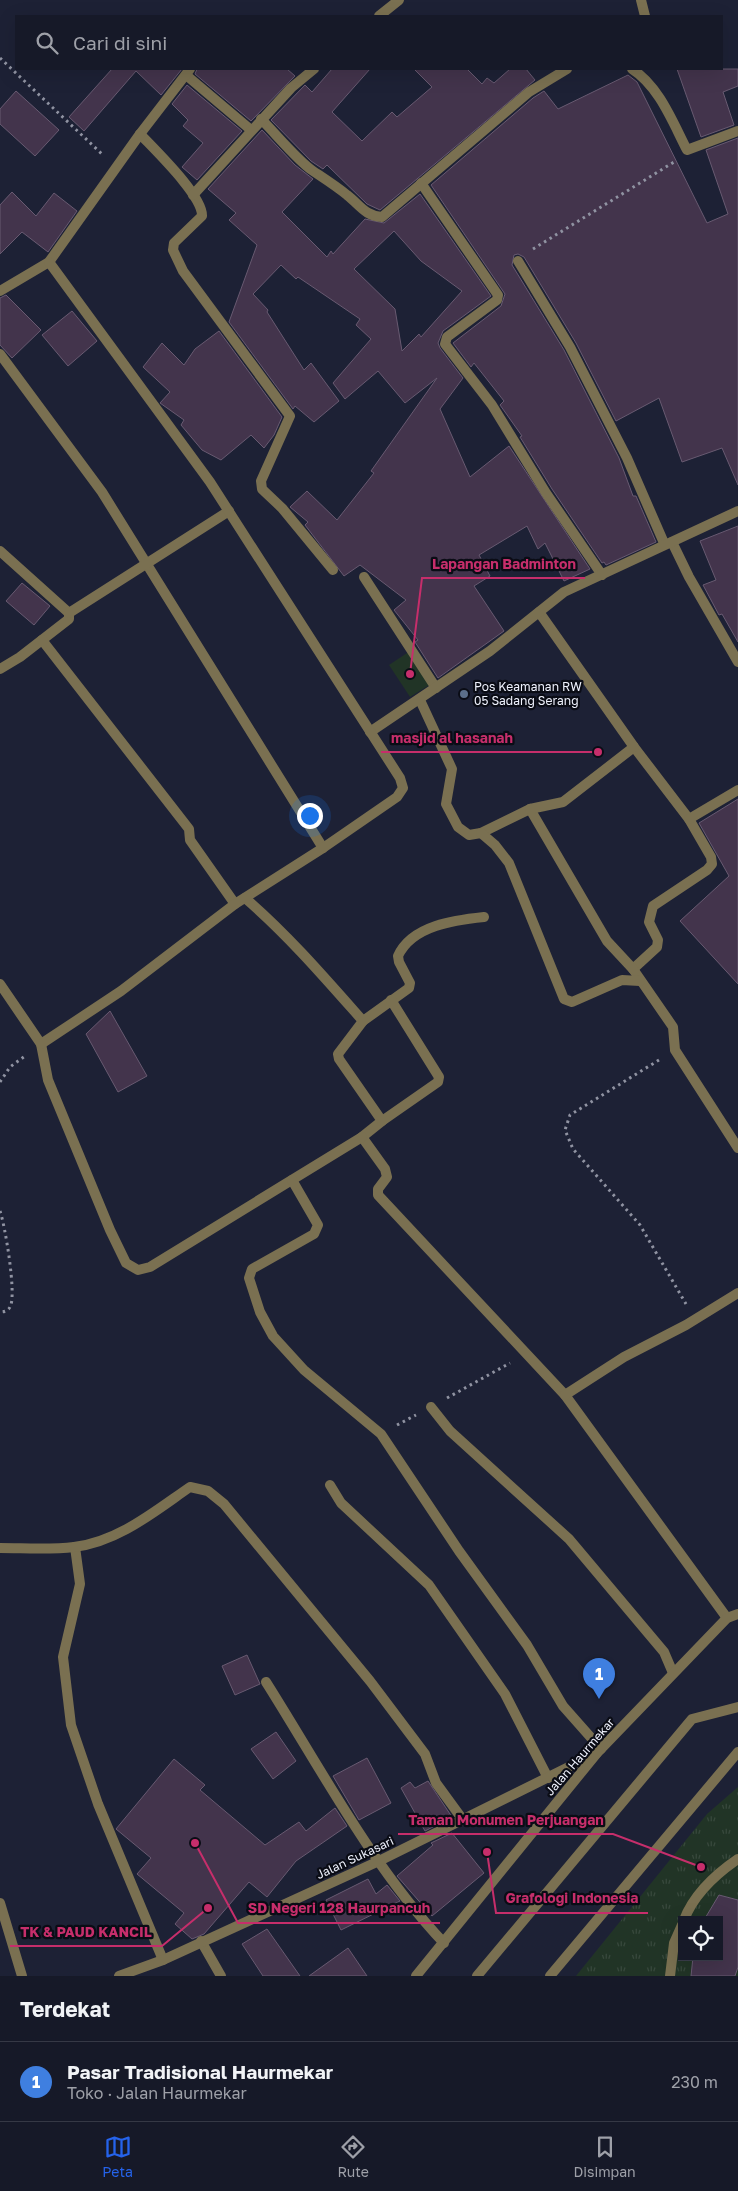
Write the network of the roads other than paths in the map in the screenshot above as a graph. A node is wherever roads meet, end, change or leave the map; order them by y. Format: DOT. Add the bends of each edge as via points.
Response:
graph roads {
  1 [pos="399,0"];
  2 [pos="641,0"];
  3 [pos="380,15"];
  4 [pos="645,15"];
  5 [pos="313,70"];
  6 [pos="565,70"];
  7 [pos="634,70"];
  8 [pos="188,72"];
  9 [pos="262,119"];
  10 [pos="251,130"];
  11 [pos="738,131"];
  12 [pos="140,134"];
  13 [pos="421,183"];
  14 [pos="193,195"];
  15 [pos="518,260"];
  16 [pos="49,262"];
  17 [pos="0,291"];
  18 [pos="0,354"];
  19 [pos="229,511"];
  20 [pos="738,511"];
  21 [pos="668,542"];
  22 [pos="0,551"];
  23 [pos="333,570"];
  24 [pos="602,575"];
  25 [pos="364,578"];
  26 [pos="539,612"];
  27 [pos="69,613"];
  28 [pos="42,640"];
  29 [pos="738,662"];
  30 [pos="0,669"];
  31 [pos="436,688"];
  32 [pos="420,700"];
  33 [pos="370,732"];
  34 [pos="634,747"];
  35 [pos="738,790"];
  36 [pos="530,809"];
  37 [pos="689,819"];
  38 [pos="480,833"];
  39 [pos="323,848"];
  40 [pos="245,898"];
  41 [pos="235,904"];
  42 [pos="484,917"];
  43 [pos="633,969"];
  44 [pos="640,980"];
  45 [pos="0,984"];
  46 [pos="391,1000"];
  47 [pos="363,1021"];
  48 [pos="41,1044"];
  49 [pos="382,1121"];
  50 [pos="362,1137"];
  51 [pos="738,1148"];
  52 [pos="292,1180"];
  53 [pos="738,1293"];
  54 [pos="565,1394"];
  55 [pos="431,1407"];
  56 [pos="330,1485"];
  57 [pos="74,1547"];
  58 [pos="0,1548"];
  59 [pos="738,1614"];
  60 [pos="727,1618"];
  61 [pos="673,1673"];
  62 [pos="266,1682"];
  63 [pos="738,1708"];
  64 [pos="599,1751"];
  65 [pos="738,1752"];
  66 [pos="548,1778"];
  67 [pos="463,1820"];
  68 [pos="738,1859"];
  69 [pos="379,1862"];
  70 [pos="0,1903"];
  71 [pos="686,1916"];
  72 [pos="678,1934"];
  73 [pos="201,1941"];
  74 [pos="444,1943"];
  75 [pos="163,1960"];
  76 [pos="22,1976"];
  77 [pos="119,1976"];
  78 [pos="221,1976"];
  79 [pos="416,1976"];
  80 [pos="476,1976"];
  81 [pos="550,1976"];
  82 [pos="670,1976"];
  1 -- 3 [label="street"];
  2 -- 4 [label="street"];
  5 -- 9 [label="street"];
  6 -- 13 [label="street" via="529,92"];
  7 -- 11 [label="street" via="644,76 653,89 687,150"];
  8 -- 10 [label="street"];
  8 -- 12 [label="street"];
  9 -- 10 [label="street"];
  9 -- 13 [label="street" via="312,171 323,176 372,216 382,217"];
  10 -- 14 [label="street"];
  12 -- 14 [label="street"];
  12 -- 16 [label="street"];
  13 -- 24 [label="street" via="498,295 497,300 447,337 445,344 492,405"];
  14 -- 23 [label="street" via="202,209 202,216 174,243 173,250 183,271 290,416 261,481 262,489 282,508"];
  15 -- 21 [label="street" via="574,355"];
  16 -- 17 [label="street"];
  16 -- 19 [label="street"];
  18 -- 39 [label="street" via="102,492"];
  19 -- 27 [label="street"];
  19 -- 33 [label="street"];
  20 -- 21 [label="street"];
  21 -- 24 [label="street"];
  21 -- 29 [label="street"];
  22 -- 27 [label="street"];
  24 -- 26 [label="street" via="564,592"];
  25 -- 31 [label="street"];
  26 -- 31 [label="street" via="490,652"];
  26 -- 34 [label="street"];
  27 -- 28 [label="street" via="70,618"];
  28 -- 30 [label="street"];
  28 -- 41 [label="street" via="189,829 190,840"];
  31 -- 32 [label="street"];
  32 -- 33 [label="street"];
  32 -- 38 [label="street" via="452,769 446,804 450,815 458,828 469,836"];
  33 -- 39 [label="street" via="403,788 397,797"];
  34 -- 36 [label="street" via="563,802"];
  34 -- 37 [label="street"];
  35 -- 37 [label="street"];
  36 -- 38 [label="street"];
  36 -- 43 [label="street" via="607,941"];
  37 -- 43 [label="street" via="712,864 653,906 649,922 658,940 657,947"];
  38 -- 44 [label="street" via="500,850 509,863 564,999 572,1002 622,980"];
  39 -- 40 [label="street"];
  40 -- 41 [label="street"];
  40 -- 47 [label="street" via="307,957"];
  41 -- 48 [label="street" via="121,991"];
  42 -- 46 [label="street" via="439,924 412,940 398,956 410,983"];
  43 -- 44 [label="street"];
  44 -- 51 [label="street" via="673,1027 675,1050"];
  45 -- 48 [label="street"];
  46 -- 47 [label="street"];
  46 -- 49 [label="street" via="439,1077 438,1082"];
  47 -- 49 [label="street" via="338,1054 338,1060"];
  48 -- 52 [label="street" via="48,1080 110,1230 126,1263 138,1270 150,1267"];
  49 -- 50 [label="street"];
  50 -- 52 [label="street"];
  50 -- 54 [label="street" via="388,1177 378,1189 378,1195"];
  52 -- 64 [label="street" via="318,1225 314,1234 252,1269 249,1278 260,1312 273,1336 304,1370 381,1434 527,1645 563,1706"];
  53 -- 54 [label="street"];
  54 -- 60 [label="street"];
  55 -- 61 [label="street" via="450,1431 569,1539 664,1652"];
  56 -- 66 [label="street" via="341,1504 429,1585 505,1694"];
  57 -- 58 [label="street"];
  57 -- 67 [label="street" via="140,1522 190,1487 208,1491 224,1504 370,1681 425,1754 436,1782"];
  57 -- 75 [label="street" via="80,1584 63,1657 71,1725 98,1804"];
  59 -- 60 [label="street, Jalan Haurmekar"];
  60 -- 61 [label="street, Jalan Haurmekar"];
  61 -- 64 [label="street, Jalan Haurmekar"];
  62 -- 69 [label="street"];
  63 -- 80 [label="street" via="692,1719"];
  64 -- 66 [label="street, Jalan Sukasari"];
  64 -- 74 [label="street, Jalan Haurmekar"];
  65 -- 81 [label="street"];
  66 -- 67 [label="street, Jalan Sukasari"];
  67 -- 69 [label="street, Jalan Sukasari"];
  68 -- 71 [label="street" via="701,1891"];
  69 -- 73 [label="street, Jalan Sukasari"];
  69 -- 74 [label="street" via="422,1920"];
  70 -- 76 [label="street"];
  72 -- 82 [label="street"];
  73 -- 75 [label="street, Jalan Sukasari"];
  73 -- 78 [label="street"];
  74 -- 79 [label="street, Jalan Haurmekar"];
  75 -- 77 [label="street, Jalan Sukasari"];
}
